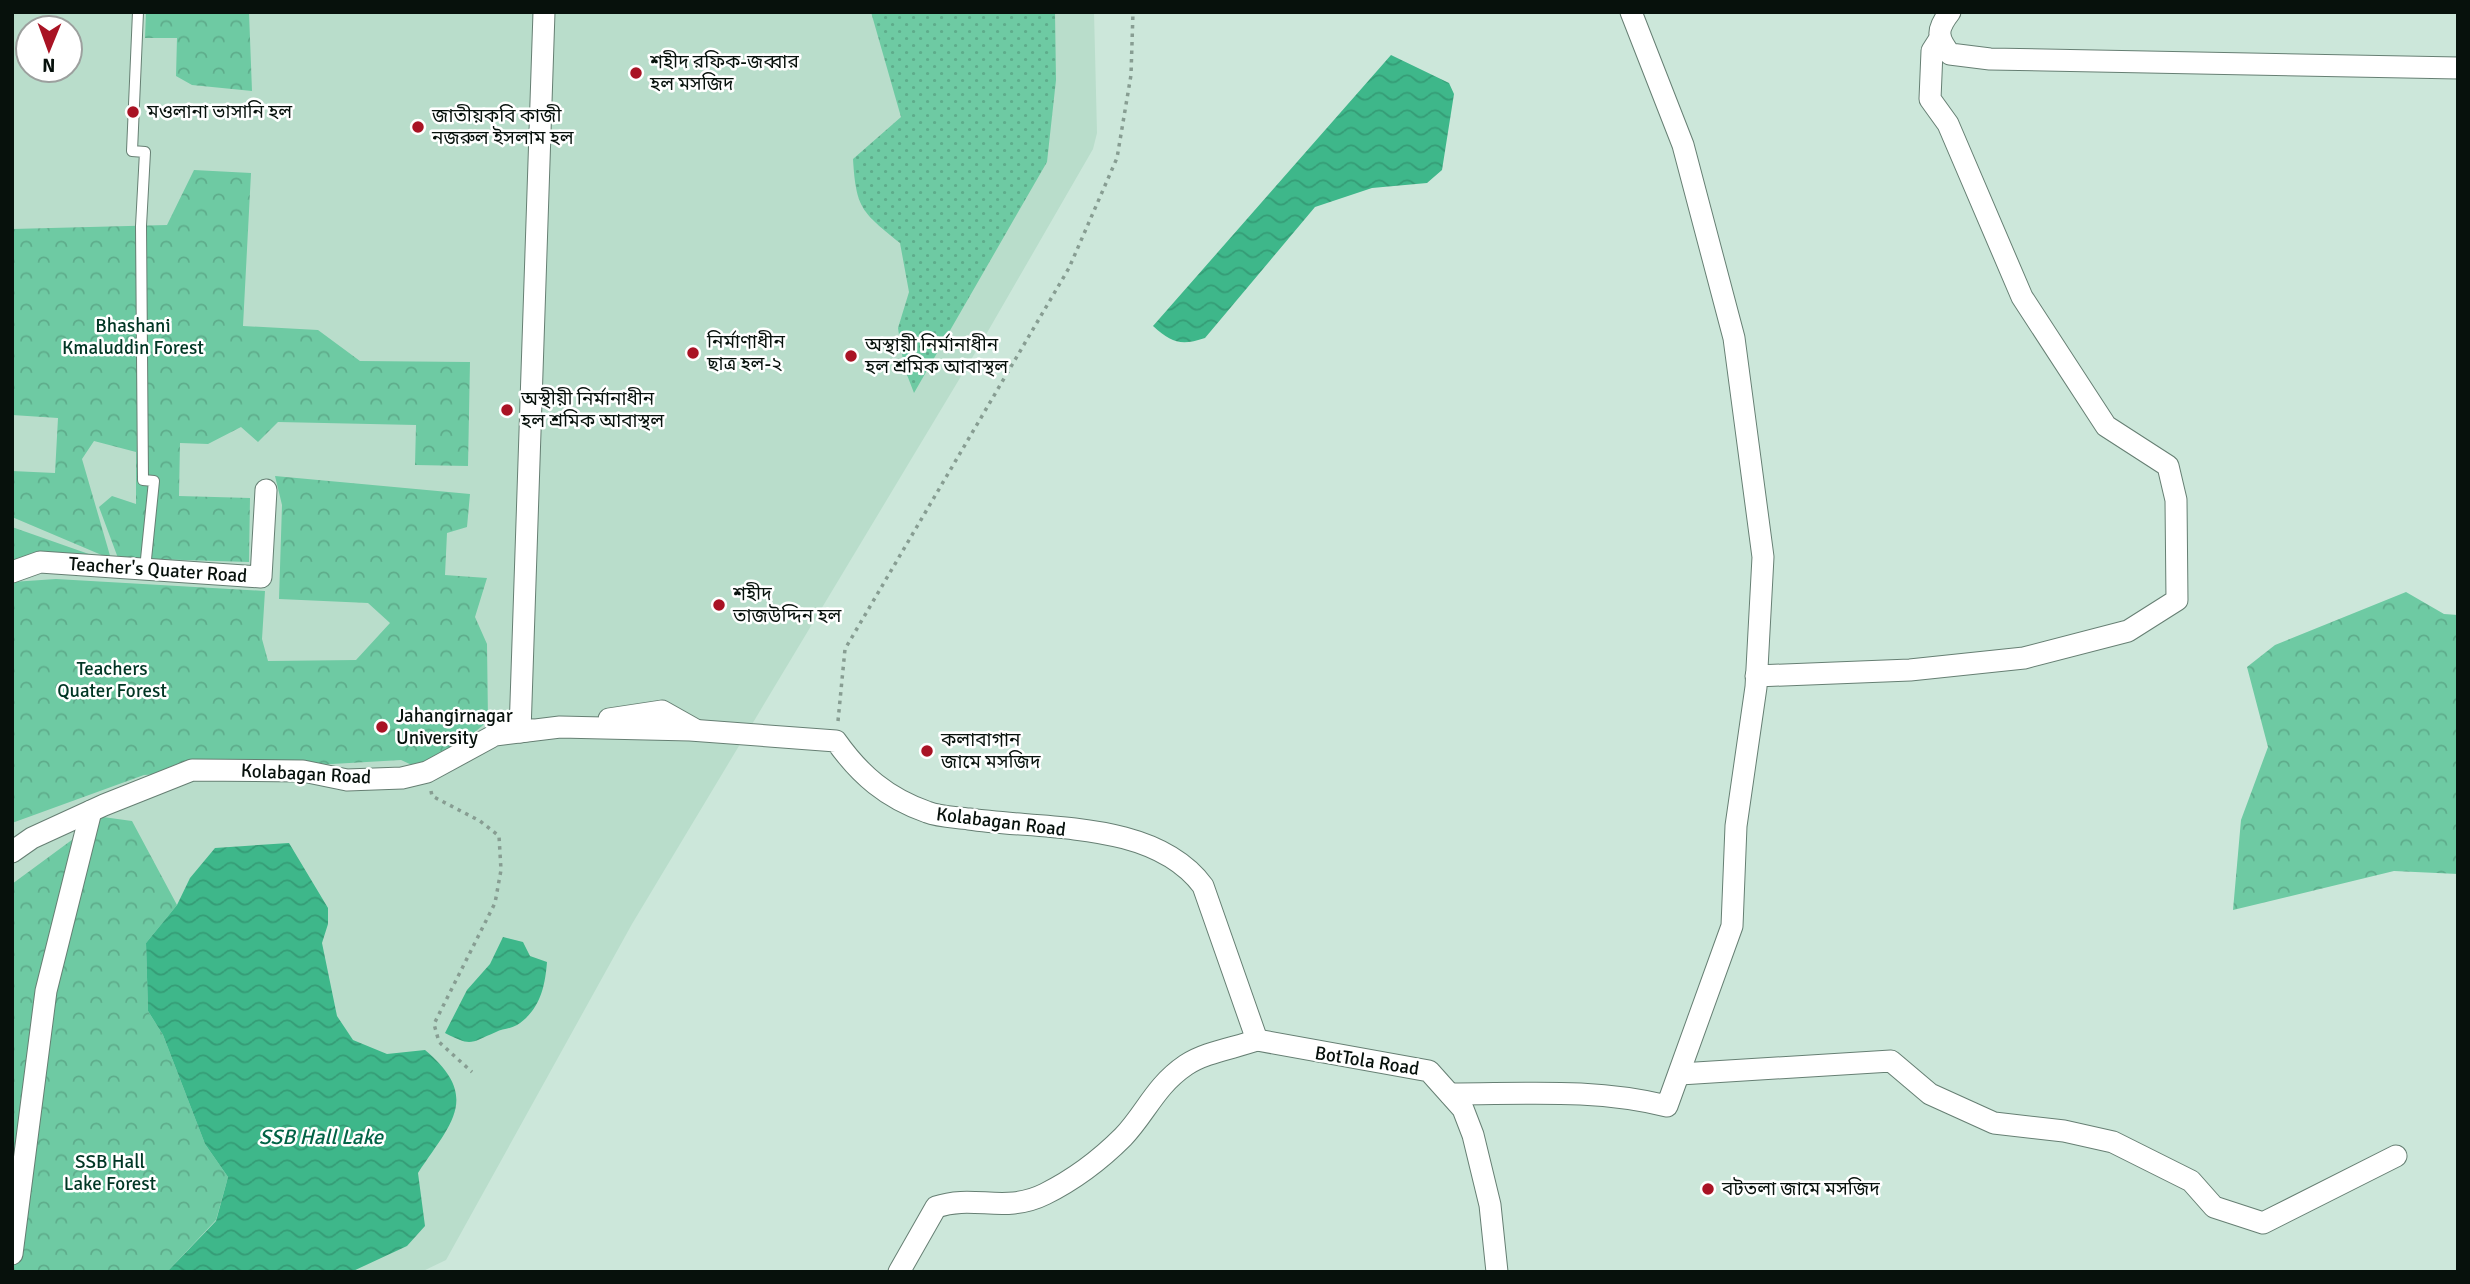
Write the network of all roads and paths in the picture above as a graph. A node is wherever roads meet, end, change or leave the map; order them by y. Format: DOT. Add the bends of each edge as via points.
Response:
graph roads {
  1 [pos="138,12"];
  2 [pos="544,12"];
  3 [pos="1133,12"];
  4 [pos="1631,12"];
  5 [pos="1950,12"];
  6 [pos="1939,40"];
  7 [pos="2458,68"];
  8 [pos="266,490"];
  9 [pos="145,569"];
  10 [pos="12,572"];
  11 [pos="1756,676"];
  12 [pos="520,732"];
  13 [pos="836,741"];
  14 [pos="427,772"];
  15 [pos="91,811"];
  16 [pos="12,852"];
  17 [pos="1257,1040"];
  18 [pos="472,1073"];
  19 [pos="1680,1074"];
  20 [pos="1450,1094"];
  21 [pos="2396,1156"];
  22 [pos="12,1254"];
  23 [pos="899,1272"];
  24 [pos="1497,1272"];
  1 -- 9 [label="lane" via="132,151 145,152 141,226 143,480 153,481"];
  2 -- 12 [label="street"];
  3 -- 13 [label="path" via="1132,75 1117,158 1069,268 845,649"];
  4 -- 11 [label="street" via="1683,145 1734,338 1763,557"];
  5 -- 6 [label="street" via="1939,26"];
  6 -- 7 [label="street" via="1950,54 1990,59"];
  6 -- 11 [label="street" via="1932,51 1930,99 1948,124 2022,298 2106,426 2168,466 2176,500 2177,600 2128,631 2024,658 1910,670"];
  8 -- 9 [label="street, Teacher's Quater Road" via="261,577"];
  9 -- 10 [label="street, Teacher's Quater Road" via="40,562"];
  11 -- 19 [label="street" via="1736,825 1732,926"];
  12 -- 13 [label="street, Kolabagan Road" via="560,727 696,730"];
  12 -- 14 [label="street, Kolabagan Road" via="495,735"];
  13 -- 17 [label="street, Kolabagan Road" via="872,782 929,813 1104,834 1142,842 1173,856 1203,886"];
  14 -- 15 [label="street, Kolabagan Road" via="347,780 303,771 192,770"];
  14 -- 18 [label="path" via="432,796 499,836 501,870 495,903 434,1024 439,1042"];
  15 -- 16 [label="street, Kolabagan Road"];
  15 -- 22 [label="street" via="47,991"];
  17 -- 20 [label="street, BotTola Road" via="1429,1071"];
  17 -- 23 [label="street" via="1188,1064 1154,1092 1124,1136 1080,1173 1043,1195 1003,1206 955,1200 936,1207"];
  19 -- 20 [label="street" via="1667,1106 1593,1093"];
  19 -- 21 [label="street" via="1891,1061 1930,1094 1994,1123 2113,1142 2191,1181 2214,1206 2263,1223"];
  20 -- 24 [label="street, BotTola Road" via="1463,1109 1473,1135 1490,1205"];
}
